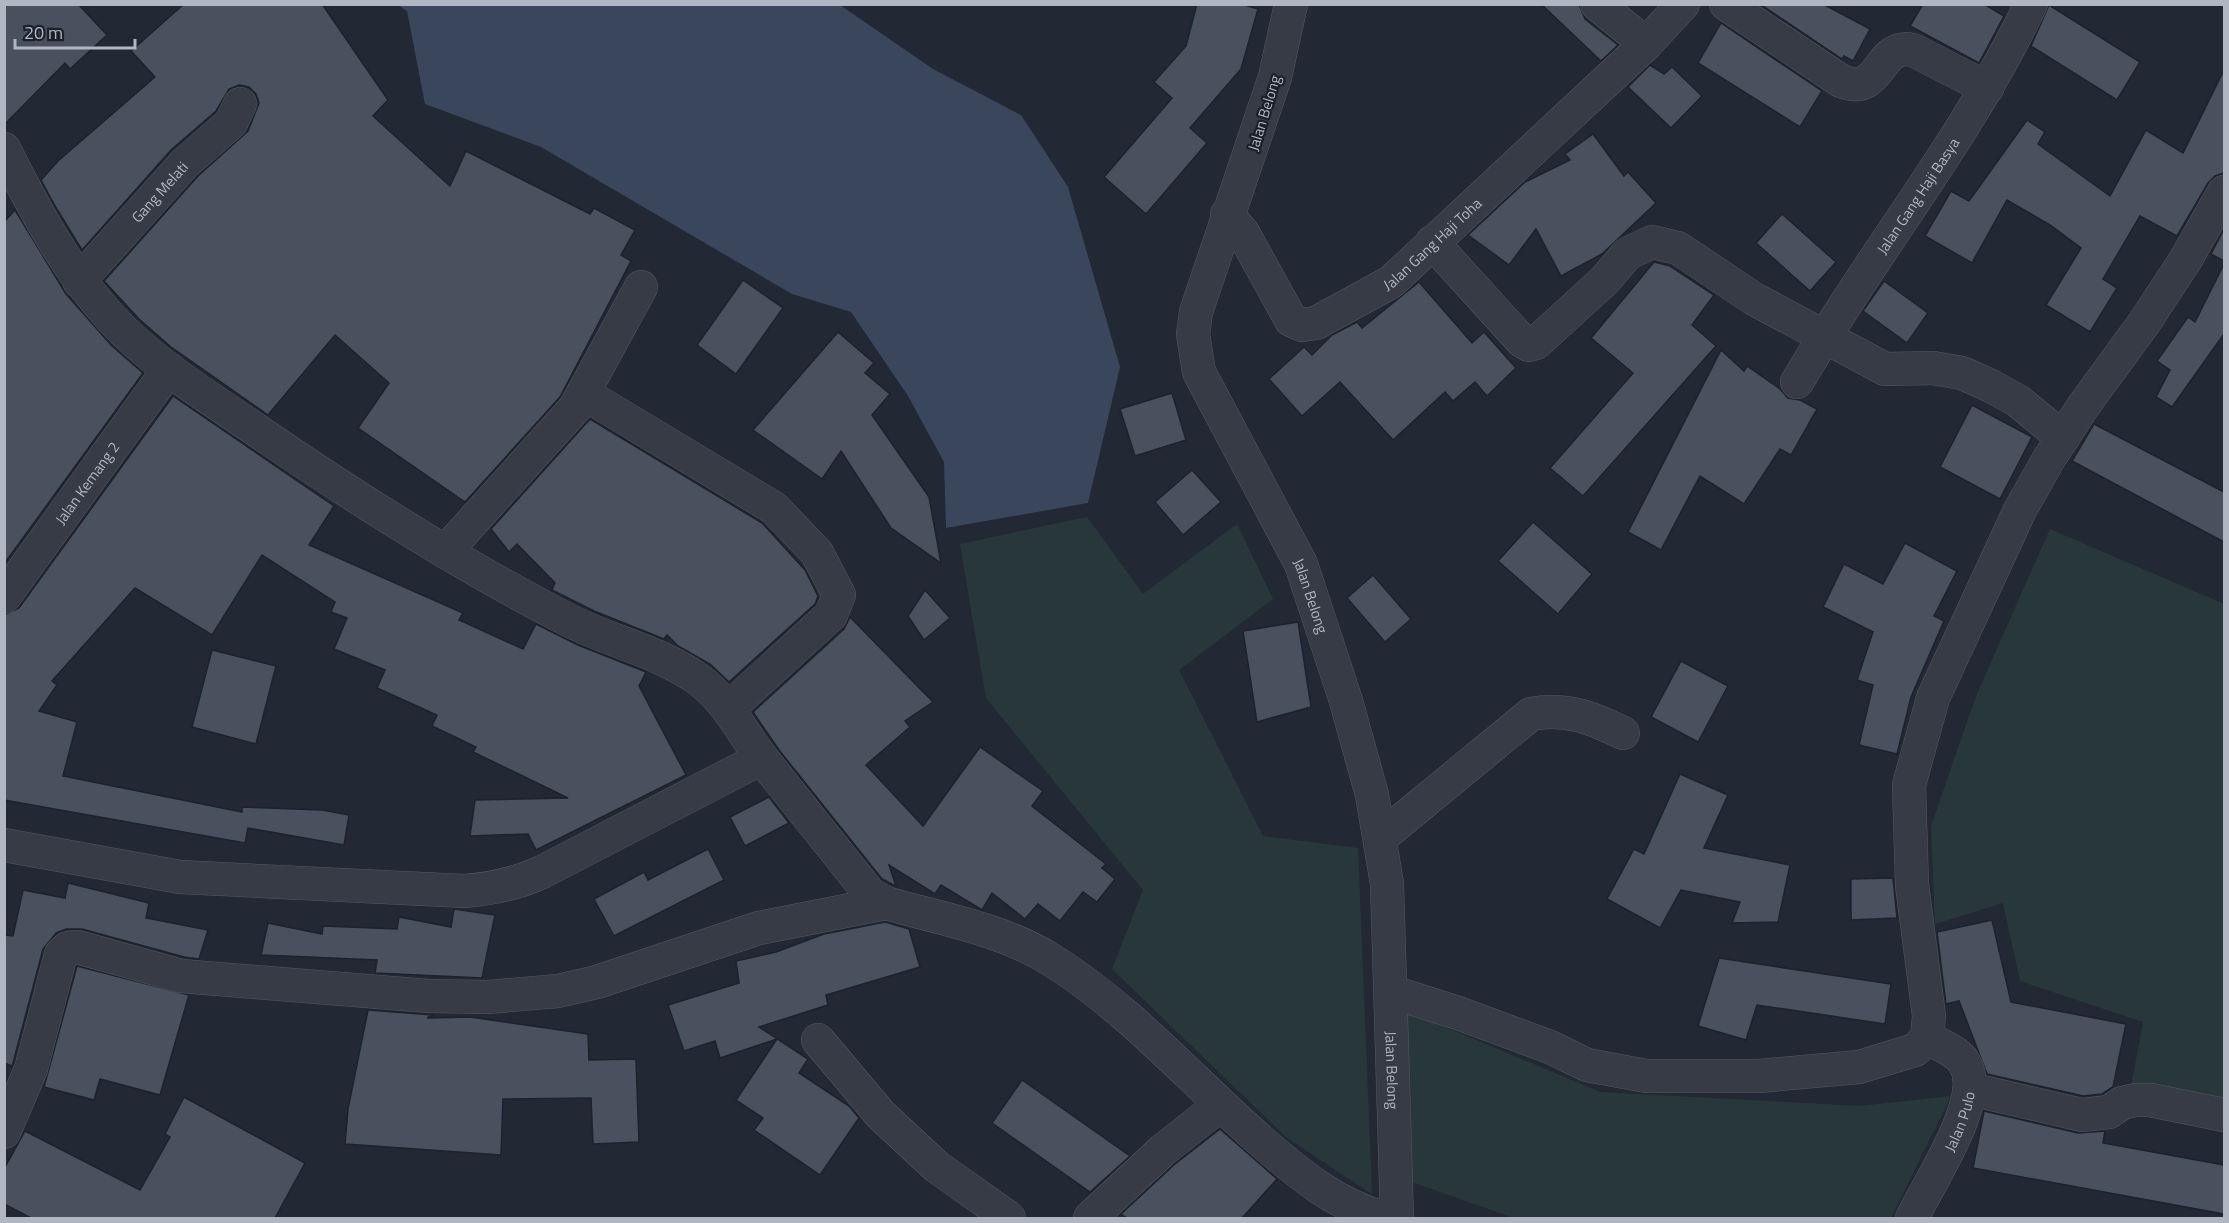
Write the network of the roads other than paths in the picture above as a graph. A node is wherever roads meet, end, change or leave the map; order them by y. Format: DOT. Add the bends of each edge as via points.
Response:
graph roads {
  1 [pos="1291,4"];
  2 [pos="1597,4"];
  3 [pos="1683,4"];
  4 [pos="1726,4"];
  5 [pos="2031,4"];
  6 [pos="1646,44"];
  7 [pos="1987,88"];
  8 [pos="240,104"];
  9 [pos="4,149"];
  10 [pos="2224,192"];
  11 [pos="1227,214"];
  12 [pos="1432,242"];
  13 [pos="79,280"];
  14 [pos="641,287"];
  15 [pos="1823,338"];
  16 [pos="169,369"];
  17 [pos="1797,382"];
  18 [pos="583,393"];
  19 [pos="2063,438"];
  20 [pos="445,552"];
  21 [pos="4,597"];
  22 [pos="728,709"];
  23 [pos="1623,733"];
  24 [pos="762,758"];
  25 [pos="1380,838"];
  26 [pos="4,844"];
  27 [pos="886,903"];
  28 [pos="1392,992"];
  29 [pos="1927,1038"];
  30 [pos="818,1040"];
  31 [pos="1970,1089"];
  32 [pos="1220,1106"];
  33 [pos="2224,1115"];
  34 [pos="4,1132"];
  35 [pos="1009,1218"];
  36 [pos="1090,1218"];
  37 [pos="1384,1218"];
  38 [pos="1397,1218"];
  39 [pos="1912,1218"];
  1 -- 11 [label="street, Jalan Belong" via="1275,77"];
  2 -- 6 [label="street"];
  3 -- 6 [label="street, Jalan Gang Haji Toha"];
  4 -- 7 [label="street" via="1851,85 1871,80 1893,52 1902,48"];
  5 -- 7 [label="street, Jalan Gang Haji Basya"];
  6 -- 12 [label="street, Jalan Gang Haji Toha"];
  7 -- 15 [label="street, Jalan Gang Haji Basya"];
  8 -- 13 [label="street, Gang Melati" via="231,123 185,163"];
  9 -- 13 [label="street"];
  10 -- 19 [label="street" via="2144,323"];
  11 -- 12 [label="street, Jalan Gang Haji Toha" via="1243,233 1282,308 1291,320 1302,325 1316,323 1391,282"];
  11 -- 25 [label="street, Jalan Belong" via="1196,312 1194,353 1211,398 1301,564 1346,701"];
  12 -- 15 [label="street" via="1529,345 1550,332 1628,254 1653,242 1678,248 1754,299"];
  13 -- 16 [label="street" via="111,318"];
  14 -- 18 [label="street"];
  15 -- 17 [label="street, Jalan Gang Haji Basya"];
  15 -- 19 [label="street" via="1885,369 1933,368 1962,373 2018,401"];
  16 -- 20 [label="street"];
  16 -- 21 [label="street, Jalan Kemang 2"];
  18 -- 20 [label="street" via="574,408"];
  18 -- 22 [label="street" via="774,508 817,553 839,595 831,615"];
  19 -- 29 [label="street" via="2020,510 1933,698 1912,775 1912,885 1929,1016"];
  20 -- 22 [label="street" via="571,621 680,667 717,694"];
  22 -- 24 [label="street"];
  23 -- 25 [label="street" via="1568,712 1531,714"];
  24 -- 26 [label="street" via="542,872 513,885 486,889 180,878"];
  24 -- 27 [label="street" via="870,894"];
  25 -- 28 [label="street, Jalan Belong" via="1388,884"];
  27 -- 32 [label="street" via="994,934 1052,959 1105,999"];
  27 -- 34 [label="street" via="759,928 558,992 488,997 429,996 181,976 77,947 68,948 61,954 31,1069"];
  28 -- 29 [label="street" via="1550,1047 1587,1065 1646,1076 1759,1076 1859,1067 1916,1050"];
  28 -- 38 [label="street, Jalan Belong"];
  29 -- 31 [label="street, Jalan Pulo" via="1959,1056 1966,1065"];
  30 -- 35 [label="street" via="881,1114 937,1167"];
  31 -- 33 [label="street" via="2082,1115 2109,1112 2122,1103 2142,1100"];
  31 -- 39 [label="street, Jalan Pulo" via="1956,1130"];
  32 -- 36 [label="street" via="1154,1158"];
  32 -- 37 [label="street" via="1308,1181 1360,1210"];
}
